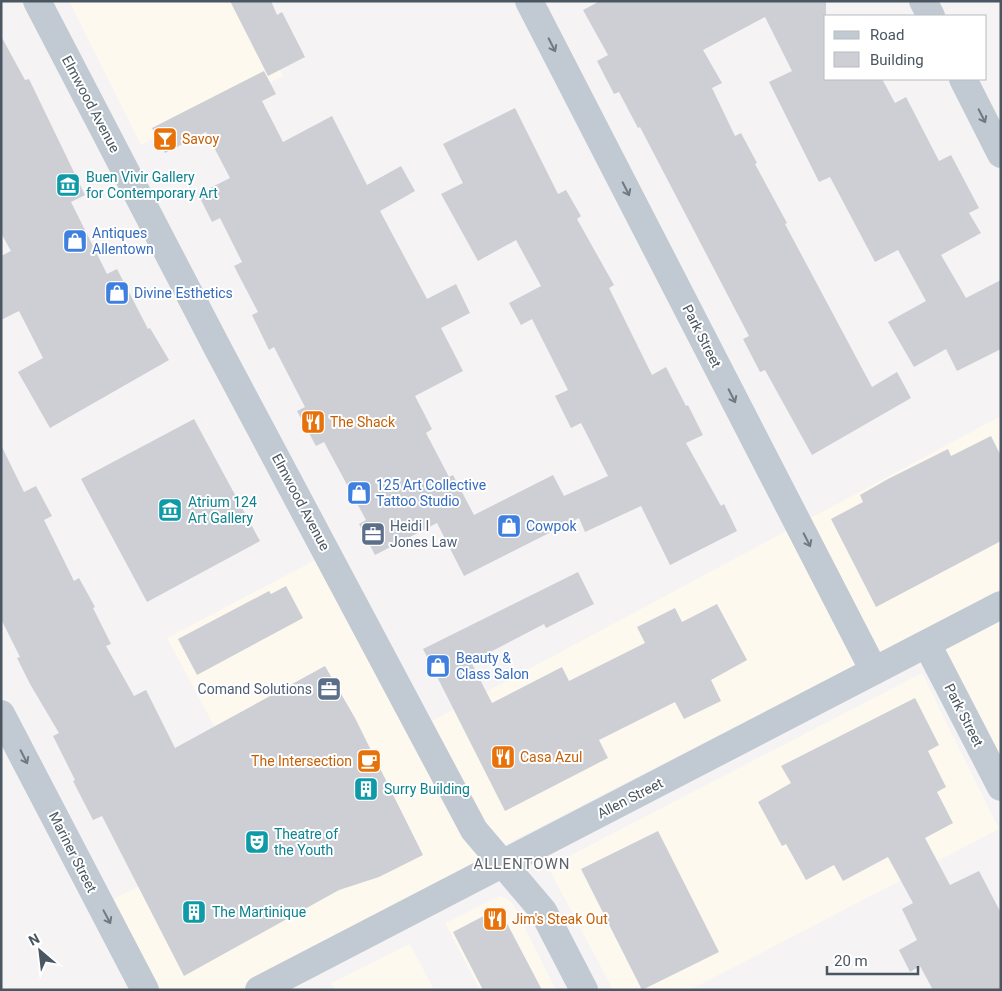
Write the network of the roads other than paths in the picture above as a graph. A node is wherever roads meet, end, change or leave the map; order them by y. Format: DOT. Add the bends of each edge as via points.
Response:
graph roads {
  1 [pos="37,1"];
  2 [pos="529,1"];
  3 [pos="923,1"];
  4 [pos="930,15"];
  5 [pos="964,80"];
  6 [pos="1001,154"];
  7 [pos="1001,605"];
  8 [pos="927,644"];
  9 [pos="874,671"];
  10 [pos="1,714"];
  11 [pos="1001,787"];
  12 [pos="504,863"];
  13 [pos="145,990"];
  14 [pos="259,990"];
  15 [pos="584,990"];
  1 -- 12 [label="street, Elmwood Avenue" via="474,830"];
  2 -- 9 [label="street, Park Street, one-way"];
  3 -- 4 [label="street"];
  5 -- 6 [label="street, one-way"];
  7 -- 8 [label="street, Allen Street"];
  8 -- 9 [label="street, Allen Street"];
  8 -- 11 [label="street, Park Street"];
  9 -- 12 [label="street, Allen Street"];
  10 -- 13 [label="street, Mariner Street, one-way"];
  12 -- 14 [label="street, Allen Street"];
  12 -- 15 [label="street, Elmwood Avenue" via="543,911"];
}
